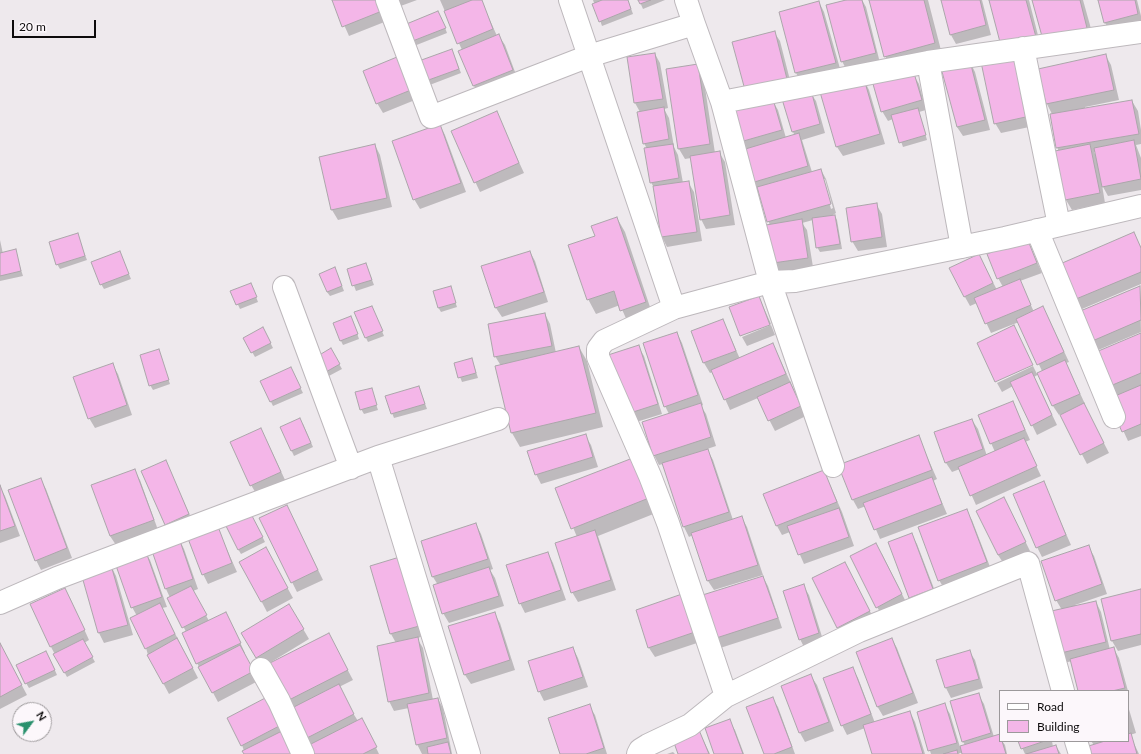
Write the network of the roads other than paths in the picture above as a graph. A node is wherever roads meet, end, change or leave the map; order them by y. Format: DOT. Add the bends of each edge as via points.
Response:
graph roads {
  1 [pos="388,0"];
  2 [pos="570,0"];
  3 [pos="686,0"];
  4 [pos="694,24"];
  5 [pos="1141,32"];
  6 [pos="1023,48"];
  7 [pos="589,56"];
  8 [pos="928,62"];
  9 [pos="722,102"];
  10 [pos="1141,206"];
  11 [pos="1059,225"];
  12 [pos="1037,230"];
  13 [pos="962,247"];
  14 [pos="770,282"];
  15 [pos="284,287"];
  16 [pos="674,308"];
  17 [pos="1114,417"];
  18 [pos="498,419"];
  19 [pos="378,457"];
  20 [pos="833,466"];
  21 [pos="351,468"];
  22 [pos="0,603"];
  23 [pos="261,669"];
  24 [pos="1063,690"];
  25 [pos="726,696"];
  26 [pos="1076,742"];
  27 [pos="303,754"];
  28 [pos="469,754"];
  29 [pos="638,754"];
  30 [pos="1080,754"];
  1 -- 7 [label="street" via="431,117"];
  2 -- 7 [label="street"];
  3 -- 4 [label="street"];
  4 -- 7 [label="street"];
  4 -- 9 [label="street"];
  5 -- 6 [label="street"];
  6 -- 8 [label="street"];
  6 -- 11 [label="street"];
  7 -- 16 [label="street"];
  8 -- 9 [label="street"];
  8 -- 13 [label="street"];
  9 -- 14 [label="street"];
  10 -- 11 [label="street"];
  11 -- 12 [label="street"];
  12 -- 13 [label="street"];
  12 -- 17 [label="street"];
  13 -- 14 [label="street" via="795,281"];
  14 -- 16 [label="street"];
  14 -- 20 [label="street"];
  15 -- 21 [label="street"];
  16 -- 25 [label="street" via="604,341 598,349 598,357 668,523"];
  18 -- 19 [label="street"];
  19 -- 21 [label="street"];
  19 -- 28 [label="street"];
  21 -- 22 [label="street" via="57,578"];
  23 -- 27 [label="street"];
  24 -- 25 [label="street" via="1028,564 858,631"];
  25 -- 29 [label="street" via="690,725 648,744"];
  26 -- 30 [label="street"];
}
